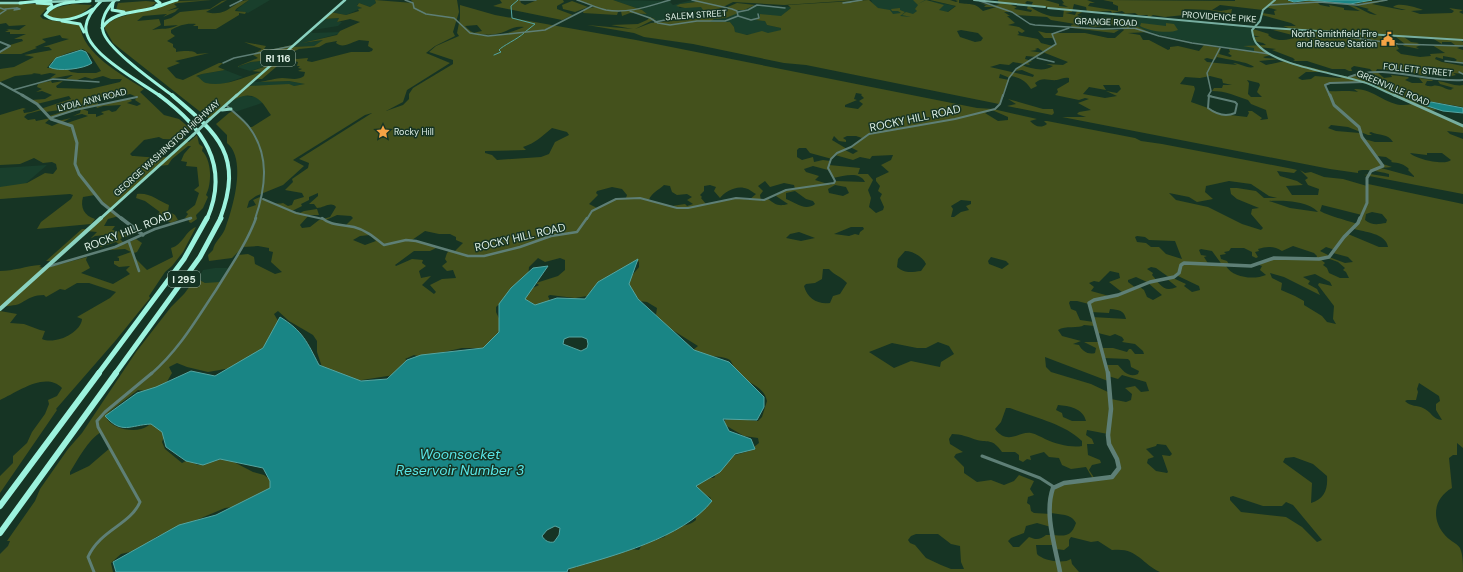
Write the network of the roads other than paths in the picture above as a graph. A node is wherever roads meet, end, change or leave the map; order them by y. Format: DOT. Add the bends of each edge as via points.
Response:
graph roads {
  1 [pos="51,0"];
  2 [pos="71,0"];
  3 [pos="115,0"];
  4 [pos="119,0"];
  5 [pos="156,0"];
  6 [pos="177,0"];
  7 [pos="242,0"];
  8 [pos="344,0"];
  9 [pos="405,0"];
  10 [pos="520,0"];
  11 [pos="536,0"];
  12 [pos="577,0"];
  13 [pos="670,0"];
  14 [pos="692,0"];
  15 [pos="862,0"];
  16 [pos="976,0"];
  17 [pos="1275,0"];
  18 [pos="1388,0"];
  19 [pos="88,1"];
  20 [pos="100,1"];
  21 [pos="851,2"];
  22 [pos="20,3"];
  23 [pos="37,3"];
  24 [pos="0,4"];
  25 [pos="1268,5"];
  26 [pos="230,6"];
  27 [pos="592,6"];
  28 [pos="1045,7"];
  29 [pos="0,8"];
  30 [pos="17,8"];
  31 [pos="785,8"];
  32 [pos="1048,8"];
  33 [pos="5,9"];
  34 [pos="630,11"];
  35 [pos="738,12"];
  36 [pos="0,14"];
  37 [pos="758,14"];
  38 [pos="737,16"];
  39 [pos="680,17"];
  40 [pos="655,22"];
  41 [pos="1255,26"];
  42 [pos="1070,28"];
  43 [pos="102,29"];
  44 [pos="1320,33"];
  45 [pos="1463,40"];
  46 [pos="88,41"];
  47 [pos="0,42"];
  48 [pos="292,46"];
  49 [pos="1463,46"];
  50 [pos="1220,48"];
  51 [pos="0,52"];
  52 [pos="1264,53"];
  53 [pos="1036,58"];
  54 [pos="1445,61"];
  55 [pos="1054,62"];
  56 [pos="223,63"];
  57 [pos="1463,63"];
  58 [pos="1459,72"];
  59 [pos="1463,74"];
  60 [pos="1349,77"];
  61 [pos="1463,80"];
  62 [pos="99,82"];
  63 [pos="1364,82"];
  64 [pos="0,83"];
  65 [pos="13,90"];
  66 [pos="1209,96"];
  67 [pos="137,97"];
  68 [pos="226,105"];
  69 [pos="231,109"];
  70 [pos="219,111"];
  71 [pos="50,118"];
  72 [pos="1463,126"];
  73 [pos="263,199"];
  74 [pos="110,210"];
  75 [pos="191,218"];
  76 [pos="143,235"];
  77 [pos="129,242"];
  78 [pos="48,266"];
  79 [pos="139,272"];
  80 [pos="0,309"];
  81 [pos="982,456"];
  82 [pos="1055,487"];
  83 [pos="0,506"];
  84 [pos="0,533"];
  85 [pos="94,572"];
  86 [pos="1060,572"];
  1 -- 22 [label="highway"];
  2 -- 19 [label="highway"];
  3 -- 5 [label="highway" via="112,10 125,12 155,7 160,3"];
  3 -- 43 [label="highway" via="105,14"];
  4 -- 20 [label="main road, bridge"];
  6 -- 43 [label="highway" via="113,18 105,23"];
  7 -- 26 [label="street"];
  8 -- 48 [label="main road, GEORGE WASHINGTON HIGHWAY / RI 116"];
  9 -- 27 [label="street" via="413,3 414,8 420,12 454,18 470,33 484,36 545,30"];
  10 -- 11 [label="street"];
  12 -- 27 [label="street"];
  13 -- 34 [label="street"];
  14 -- 35 [label="street, SALEM STREET"];
  15 -- 21 [label="street"];
  16 -- 28 [label="main road, PROVIDENCE PIKE"];
  16 -- 42 [label="street, GRANGE ROAD" via="1012,12 1032,24"];
  17 -- 25 [label="main road"];
  18 -- 25 [label="street" via="1357,5 1319,2"];
  19 -- 20 [label="main road"];
  19 -- 20 [label="highway" via="61,5 48,11 45,16 54,19 73,18 87,13"];
  19 -- 22 [label="main road"];
  19 -- 23 [label="main road"];
  20 -- 46 [label="highway" via="87,22"];
  22 -- 24 [label="main road"];
  23 -- 24 [label="main road"];
  23 -- 46 [label="highway" via="52,5 43,14 45,18 82,25"];
  25 -- 41 [label="main road"];
  27 -- 34 [label="street" via="612,11"];
  28 -- 32 [label="street, PROVIDENCE PIKE"];
  29 -- 33 [label="street"];
  30 -- 33 [label="street"];
  31 -- 35 [label="street" via="757,5"];
  32 -- 41 [label="main road, PROVIDENCE PIKE"];
  33 -- 36 [label="street"];
  34 -- 40 [label="street, SALEM STREET"];
  35 -- 38 [label="street, SALEM STREET"];
  37 -- 38 [label="street" via="758,19 754,20"];
  38 -- 40 [label="street, SALEM STREET" via="725,21 697,21 678,25"];
  39 -- 40 [label="street"];
  41 -- 44 [label="main road, PROVIDENCE PIKE"];
  41 -- 52 [label="main road, GREENVILLE ROAD" via="1252,32 1254,41"];
  42 -- 50 [label="street, GRANGE ROAD" via="1134,28"];
  42 -- 53 [label="street, ROCKY HILL ROAD" via="1052,34 1056,44"];
  43 -- 84 [label="highway, I 295" via="114,48 204,121 215,133 228,161 228,196 217,226 200,257"];
  44 -- 45 [label="main road, PROVIDENCE PIKE"];
  44 -- 49 [label="street" via="1398,44"];
  46 -- 83 [label="highway, I 295" via="100,54 148,88 202,135 215,163 214,194 206,220 188,254"];
  47 -- 51 [label="street" via="10,46"];
  48 -- 56 [label="street" via="234,58"];
  48 -- 68 [label="main road, GEORGE WASHINGTON HIGHWAY / RI 116"];
  50 -- 52 [label="street, GRANGE ROAD"];
  50 -- 66 [label="street" via="1207,74 1211,91"];
  52 -- 60 [label="main road, GREENVILLE ROAD" via="1300,66"];
  53 -- 55 [label="street"];
  53 -- 73 [label="street, ROCKY HILL ROAD" via="1016,69 1009,78 1000,104 992,110 872,134 838,152 831,159 828,168 835,181 833,184 786,190 760,201 736,198 688,208 677,208 640,198 616,199 592,211 577,232 551,236 490,255 470,256 412,240 384,245 355,227 328,223 321,217 296,212"];
  54 -- 57 [label="street"];
  58 -- 59 [label="street"];
  60 -- 61 [label="street, FOLLETT STREET" via="1354,74 1374,73 1438,81"];
  60 -- 63 [label="main road, GREENVILLE ROAD"];
  62 -- 65 [label="street" via="53,79"];
  63 -- 72 [label="main road, GREENVILLE ROAD"];
  63 -- 82 [label="street" via="1325,85 1334,105 1359,127 1362,137 1383,166 1372,171 1367,178 1367,203 1358,223 1329,257 1274,258 1247,266 1184,263 1174,277 1153,281 1089,303 1108,367 1112,408 1108,437 1119,468 1116,474 1109,478 1064,483"];
  64 -- 65 [label="street"];
  65 -- 71 [label="street" via="36,104"];
  66 -- 66 [label="street" via="1210,110 1225,115 1236,113 1235,102"];
  67 -- 71 [label="street, LYDIA ANN ROAD"];
  68 -- 69 [label="street"];
  68 -- 70 [label="main road, GEORGE WASHINGTON HIGHWAY / RI 116"];
  69 -- 70 [label="main road"];
  69 -- 73 [label="street" via="249,126 260,146 265,170"];
  70 -- 74 [label="main road, GEORGE WASHINGTON HIGHWAY / RI 116, bridge"];
  71 -- 74 [label="street" via="73,127 77,143 76,170"];
  73 -- 85 [label="street" via="253,227 242,247 174,351 97,421 140,502 136,510 111,528 93,546 88,558"];
  74 -- 76 [label="street"];
  74 -- 78 [label="main road, GEORGE WASHINGTON HIGHWAY / RI 116"];
  75 -- 76 [label="street, ROCKY HILL ROAD"];
  76 -- 77 [label="street, ROCKY HILL ROAD"];
  77 -- 78 [label="street, ROCKY HILL ROAD"];
  77 -- 79 [label="street"];
  78 -- 80 [label="main road, GEORGE WASHINGTON HIGHWAY / RI 116"];
  81 -- 82 [label="street" via="1040,478"];
  82 -- 86 [label="street" via="1050,495 1050,504 1052,535"];
}
